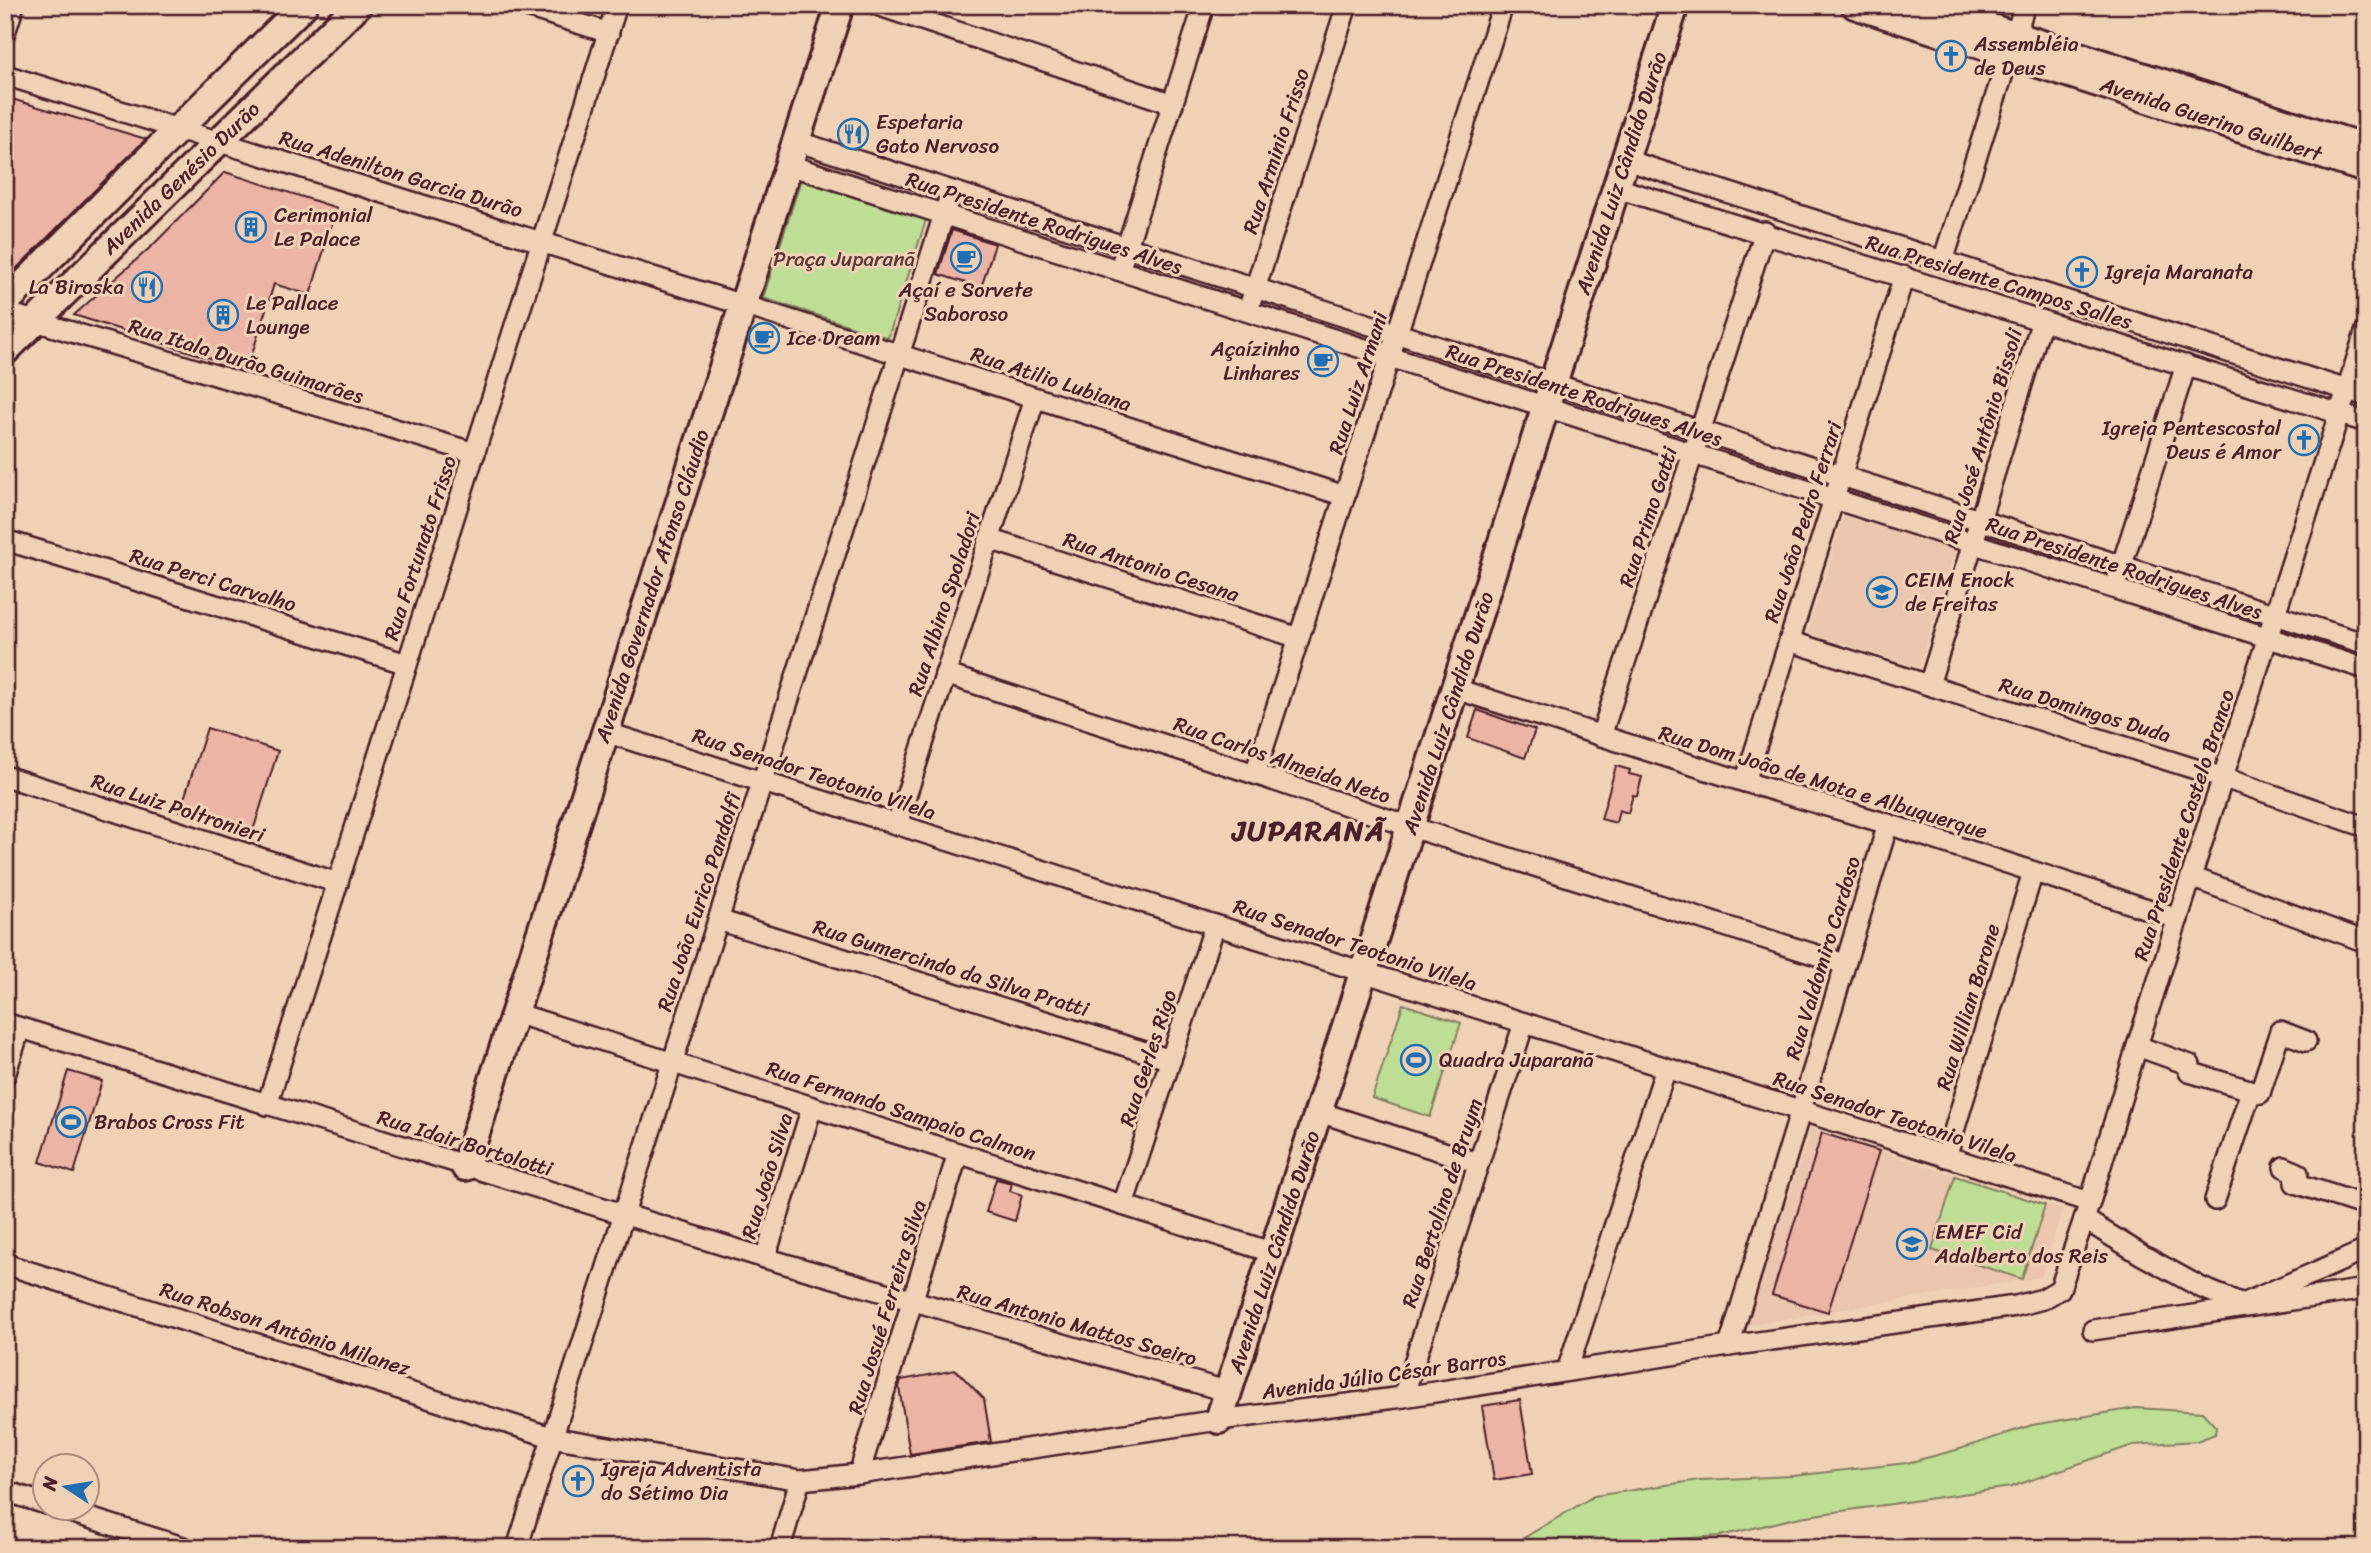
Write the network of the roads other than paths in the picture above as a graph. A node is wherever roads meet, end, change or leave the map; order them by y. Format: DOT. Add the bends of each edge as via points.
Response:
graph roads {
  1 [pos="14,5"];
  2 [pos="304,5"];
  3 [pos="358,5"];
  4 [pos="521,5"];
  5 [pos="617,5"];
  6 [pos="840,5"];
  7 [pos="877,5"];
  8 [pos="1204,5"];
  9 [pos="1347,5"];
  10 [pos="1503,5"];
  11 [pos="1675,5"];
  12 [pos="1856,5"];
  13 [pos="1920,5"];
  14 [pos="2025,5"];
  15 [pos="5,33"];
  16 [pos="609,33"];
  17 [pos="2012,45"];
  18 [pos="5,75"];
  19 [pos="1173,104"];
  20 [pos="177,128"];
  21 [pos="219,141"];
  22 [pos="2366,148"];
  23 [pos="792,153"];
  24 [pos="1626,160"];
  25 [pos="2366,169"];
  26 [pos="1618,188"];
  27 [pos="952,191"];
  28 [pos="944,215"];
  29 [pos="1765,232"];
  30 [pos="542,242"];
  31 [pos="1127,247"];
  32 [pos="1943,261"];
  33 [pos="1119,270"];
  34 [pos="1904,276"];
  35 [pos="1255,289"];
  36 [pos="5,303"];
  37 [pos="743,305"];
  38 [pos="5,312"];
  39 [pos="1248,312"];
  40 [pos="2042,320"];
  41 [pos="36,321"];
  42 [pos="2366,330"];
  43 [pos="1398,334"];
  44 [pos="5,351"];
  45 [pos="899,355"];
  46 [pos="1390,357"];
  47 [pos="2186,365"];
  48 [pos="2347,390"];
  49 [pos="1550,396"];
  50 [pos="2366,396"];
  51 [pos="1035,398"];
  52 [pos="2339,413"];
  53 [pos="2366,422"];
  54 [pos="1700,431"];
  55 [pos="475,453"];
  56 [pos="1693,454"];
  57 [pos="1841,476"];
  58 [pos="1345,496"];
  59 [pos="1834,499"];
  60 [pos="1980,520"];
  61 [pos="989,539"];
  62 [pos="5,540"];
  63 [pos="1973,544"];
  64 [pos="2122,566"];
  65 [pos="2115,589"];
  66 [pos="2276,615"];
  67 [pos="1299,638"];
  68 [pos="2268,638"];
  69 [pos="1789,641"];
  70 [pos="2366,644"];
  71 [pos="407,664"];
  72 [pos="2366,669"];
  73 [pos="945,674"];
  74 [pos="1929,685"];
  75 [pos="1455,689"];
  76 [pos="606,732"];
  77 [pos="1601,736"];
  78 [pos="1255,774"];
  79 [pos="5,776"];
  80 [pos="2224,778"];
  81 [pos="762,781"];
  82 [pos="1745,782"];
  83 [pos="897,824"];
  84 [pos="1888,824"];
  85 [pos="1411,827"];
  86 [pos="2366,827"];
  87 [pos="2033,872"];
  88 [pos="2192,877"];
  89 [pos="338,883"];
  90 [pos="2178,919"];
  91 [pos="718,920"];
  92 [pos="1215,925"];
  93 [pos="2366,942"];
  94 [pos="1845,964"];
  95 [pos="1364,972"];
  96 [pos="515,1013"];
  97 [pos="1524,1023"];
  98 [pos="13,1026"];
  99 [pos="2306,1041"];
  100 [pos="2137,1046"];
  101 [pos="1171,1060"];
  102 [pos="672,1062"];
  103 [pos="1666,1068"];
  104 [pos="5,1074"];
  105 [pos="2251,1091"];
  106 [pos="267,1105"];
  107 [pos="812,1107"];
  108 [pos="1800,1111"];
  109 [pos="1319,1112"];
  110 [pos="958,1153"];
  111 [pos="1946,1157"];
  112 [pos="1478,1163"];
  113 [pos="465,1167"];
  114 [pos="2284,1167"];
  115 [pos="2215,1200"];
  116 [pos="1123,1205"];
  117 [pos="2366,1206"];
  118 [pos="2087,1210"];
  119 [pos="623,1215"];
  120 [pos="2366,1250"];
  121 [pos="1274,1252"];
  122 [pos="765,1258"];
  123 [pos="5,1264"];
  124 [pos="2366,1289"];
  125 [pos="912,1302"];
  126 [pos="2016,1306"];
  127 [pos="2243,1306"];
  128 [pos="2093,1330"];
  129 [pos="1729,1346"];
  130 [pos="1567,1371"];
  131 [pos="1229,1392"];
  132 [pos="1403,1397"];
  133 [pos="1219,1420"];
  134 [pos="551,1437"];
  135 [pos="859,1474"];
  136 [pos="800,1480"];
  137 [pos="5,1491"];
  138 [pos="32,1500"];
  139 [pos="98,1522"];
  140 [pos="149,1541"];
  141 [pos="186,1548"];
  142 [pos="517,1548"];
  143 [pos="780,1548"];
  1 -- 15 [label="street"];
  2 -- 20 [label="street"];
  3 -- 21 [label="street, Avenida Genésio Durão"];
  4 -- 16 [label="street"];
  5 -- 16 [label="street, Rua Fortunato Frisso"];
  6 -- 23 [label="street, Avenida Governador Afonso Cláudio"];
  7 -- 19 [label="street"];
  8 -- 19 [label="street"];
  9 -- 35 [label="street, Rua Arminio Frisso"];
  10 -- 43 [label="street, Rua Luiz Armani"];
  11 -- 24 [label="street, Avenida Luiz Cândido Durão"];
  12 -- 17 [label="street, Avenida Guerino Guilbert"];
  13 -- 17 [label="street, Avenida Guerino Guilbert"];
  14 -- 17 [label="street"];
  16 -- 30 [label="street, Rua Fortunato Frisso"];
  17 -- 22 [label="street, Avenida Guerino Guilbert"];
  17 -- 25 [label="street, Avenida Guerino Guilbert"];
  17 -- 32 [label="street"];
  18 -- 20 [label="street, Rua Adenilton Garcia Durão"];
  19 -- 31 [label="street"];
  20 -- 21 [label="street, Rua Adenilton Garcia Durão"];
  20 -- 36 [label="street"];
  21 -- 30 [label="street, Rua Adenilton Garcia Durão"];
  21 -- 41 [label="street, Avenida Genésio Durão"];
  23 -- 27 [label="street, Rua Presidente Rodrigues Alves"];
  23 -- 28 [label="street, Rua Presidente Rodrigues Alves"];
  23 -- 37 [label="street, Avenida Governador Afonso Cláudio"];
  24 -- 26 [label="street, Avenida Luiz Cândido Durão"];
  24 -- 32 [label="street, Rua Presidente Campos Salles"];
  26 -- 29 [label="street, Rua Presidente Campos Salles"];
  26 -- 49 [label="street, Avenida Luiz Cândido Durão"];
  27 -- 28 [label="street, Rua João Eurico Pandolfi"];
  27 -- 31 [label="street, Rua Presidente Rodrigues Alves"];
  28 -- 33 [label="street, Rua Presidente Rodrigues Alves"];
  28 -- 45 [label="street, Rua João Eurico Pandolfi"];
  29 -- 34 [label="street, Rua Presidente Campos Salles"];
  29 -- 54 [label="street, Rua Primo Gatti"];
  30 -- 37 [label="street, Rua Adenilton Garcia Durão"];
  30 -- 55 [label="street, Rua Fortunato Frisso"];
  31 -- 33 [label="street"];
  31 -- 35 [label="street, Rua Presidente Rodrigues Alves"];
  32 -- 48 [label="street, Rua Presidente Campos Salles"];
  33 -- 39 [label="street, Rua Presidente Rodrigues Alves"];
  34 -- 40 [label="street, Rua Presidente Campos Salles"];
  34 -- 57 [label="street, Rua João Pedro Ferrari"];
  35 -- 39 [label="street, Rua Arminio Frisso"];
  35 -- 43 [label="street, Rua Presidente Rodrigues Alves"];
  37 -- 45 [label="street, Rua Atilio Lubiana"];
  37 -- 76 [label="street, Avenida Governador Afonso Cláudio"];
  38 -- 41 [label="street, Rua Itala Durão Guimarães"];
  39 -- 46 [label="street, Rua Presidente Rodrigues Alves"];
  40 -- 47 [label="street, Rua Presidente Campos Salles"];
  40 -- 60 [label="street, Rua José Antônio Bissoli"];
  41 -- 44 [label="street, Avenida Genésio Durão"];
  41 -- 55 [label="street, Rua Itala Durão Guimarães"];
  42 -- 48 [label="street, Rua Presidente Castelo Branco"];
  43 -- 46 [label="street, Rua Luiz Armani"];
  43 -- 49 [label="street, Rua Presidente Rodrigues Alves"];
  45 -- 51 [label="street, Rua Atilio Lubiana"];
  45 -- 81 [label="street, Rua João Eurico Pandolfi"];
  46 -- 49 [label="street, Rua Presidente Rodrigues Alves"];
  46 -- 58 [label="street, Rua Luiz Armani"];
  47 -- 52 [label="street, Rua Presidente Campos Salles"];
  47 -- 64 [label="street"];
  48 -- 50 [label="street, Rua Presidente Campos Salles"];
  48 -- 52 [label="street, Rua Presidente Castelo Branco"];
  49 -- 54 [label="street, Rua Presidente Rodrigues Alves"];
  49 -- 56 [label="street, Rua Presidente Rodrigues Alves"];
  49 -- 75 [label="street, Avenida Luiz Cândido Durão"];
  51 -- 58 [label="street, Rua Atilio Lubiana"];
  51 -- 61 [label="street, Rua Albino Spoladori"];
  52 -- 53 [label="street, Rua Presidente Campos Salles"];
  52 -- 66 [label="street, Rua Presidente Castelo Branco"];
  54 -- 56 [label="street, Rua Primo Gatti"];
  54 -- 57 [label="street, Rua Presidente Rodrigues Alves"];
  55 -- 71 [label="street, Rua Fortunato Frisso"];
  56 -- 59 [label="street, Rua Presidente Rodrigues Alves"];
  56 -- 77 [label="street, Rua Primo Gatti"];
  57 -- 59 [label="street, Rua João Pedro Ferrari"];
  57 -- 60 [label="street, Rua Presidente Rodrigues Alves"];
  58 -- 67 [label="street, Rua Luiz Armani"];
  59 -- 63 [label="street, Rua Presidente Rodrigues Alves"];
  59 -- 69 [label="street, Rua João Pedro Ferrari"];
  60 -- 63 [label="street, Rua José Antônio Bissoli"];
  60 -- 64 [label="street, Rua Presidente Rodrigues Alves"];
  61 -- 67 [label="street, Rua Antonio Cesana"];
  61 -- 73 [label="street, Rua Albino Spoladori"];
  62 -- 71 [label="street, Rua Perci Carvalho"];
  63 -- 65 [label="street, Rua Presidente Rodrigues Alves"];
  63 -- 74 [label="street, Rua José Antônio Bissoli"];
  64 -- 65 [label="street"];
  64 -- 66 [label="street, Rua Presidente Rodrigues Alves"];
  65 -- 68 [label="street, Rua Presidente Rodrigues Alves"];
  66 -- 68 [label="street, Rua Presidente Castelo Branco"];
  66 -- 70 [label="street, Rua Presidente Rodrigues Alves"];
  67 -- 78 [label="street, Rua Luiz Armani"];
  68 -- 72 [label="street, Rua Presidente Rodrigues Alves"];
  68 -- 80 [label="street, Rua Presidente Castelo Branco"];
  69 -- 74 [label="street, Rua Domingos Duda"];
  69 -- 82 [label="street, Rua João Pedro Ferrari"];
  71 -- 89 [label="street, Rua Fortunato Frisso"];
  73 -- 78 [label="street, Rua Carlos Almeida Neto"];
  73 -- 83 [label="street, Rua Albino Spoladori"];
  74 -- 80 [label="street, Rua Domingos Duda"];
  75 -- 77 [label="street, Rua Dom João de Mota e Albuquerque"];
  75 -- 85 [label="street, Avenida Luiz Cândido Durão"];
  76 -- 81 [label="street, Rua Senador Teotonio Vilela"];
  76 -- 96 [label="street, Avenida Governador Afonso Cláudio"];
  77 -- 82 [label="street, Rua Dom João de Mota e Albuquerque"];
  78 -- 85 [label="street, Rua Carlos Almeida Neto"];
  79 -- 89 [label="street, Rua Luiz Poltronieri"];
  80 -- 86 [label="street, Rua Domingos Duda"];
  80 -- 88 [label="street, Rua Presidente Castelo Branco"];
  81 -- 83 [label="street, Rua Senador Teotonio Vilela"];
  81 -- 91 [label="street, Rua João Eurico Pandolfi"];
  82 -- 84 [label="street, Rua Dom João de Mota e Albuquerque"];
  83 -- 92 [label="street, Rua Senador Teotonio Vilela"];
  84 -- 87 [label="street, Rua Dom João de Mota e Albuquerque"];
  84 -- 94 [label="street, Rua Valdomiro Cardoso"];
  85 -- 94 [label="street, Rua Carlos Almeida Neto"];
  85 -- 95 [label="street, Avenida Luiz Cândido Durão"];
  87 -- 90 [label="street, Rua Dom João de Mota e Albuquerque"];
  87 -- 111 [label="street, Rua Willian Barone"];
  88 -- 90 [label="street, Rua Presidente Castelo Branco"];
  88 -- 93 [label="street"];
  89 -- 106 [label="street, Rua Fortunato Frisso"];
  90 -- 100 [label="street, Rua Presidente Castelo Branco"];
  91 -- 101 [label="street, Rua Gumercindo da Silva Pratti"];
  91 -- 102 [label="street, Rua João Eurico Pandolfi"];
  92 -- 95 [label="street, Rua Senador Teotonio Vilela"];
  92 -- 101 [label="street, Rua Gerles Rigo"];
  94 -- 108 [label="street, Rua Valdomiro Cardoso"];
  95 -- 97 [label="street, Rua Senador Teotonio Vilela"];
  95 -- 109 [label="street, Avenida Luiz Cândido Durão"];
  96 -- 102 [label="street, Rua Fernando Sampaio Calmon"];
  96 -- 113 [label="street, Avenida Governador Afonso Cláudio"];
  97 -- 103 [label="street, Rua Senador Teotonio Vilela"];
  97 -- 112 [label="street, Rua Bertolino de Bruym"];
  98 -- 104 [label="street"];
  98 -- 106 [label="street, Rua Idair Bortolotti"];
  99 -- 105 [label="street" via="2280,1031 2260,1093"];
  100 -- 105 [label="street" via="2190,1065 2189,1072"];
  100 -- 118 [label="street, Rua Presidente Castelo Branco"];
  101 -- 116 [label="street, Rua Gerles Rigo"];
  102 -- 107 [label="street, Rua Fernando Sampaio Calmon"];
  102 -- 119 [label="street, Rua João Eurico Pandolfi"];
  103 -- 108 [label="street, Rua Senador Teotonio Vilela"];
  103 -- 130 [label="street"];
  105 -- 115 [label="street"];
  106 -- 113 [label="street, Rua Idair Bortolotti"];
  107 -- 110 [label="street, Rua Fernando Sampaio Calmon"];
  107 -- 122 [label="street, Rua João Silva"];
  108 -- 111 [label="street, Rua Senador Teotonio Vilela"];
  108 -- 129 [label="street, Rua Valdomiro Cardoso"];
  109 -- 112 [label="street"];
  109 -- 121 [label="street, Avenida Luiz Cândido Durão"];
  110 -- 116 [label="street, Rua Fernando Sampaio Calmon"];
  110 -- 125 [label="street, Rua Josué Ferreira Silva"];
  111 -- 118 [label="street, Rua Senador Teotonio Vilela"];
  112 -- 132 [label="street, Rua Bertolino de Bruym"];
  113 -- 119 [label="street, Rua Idair Bortolotti"];
  114 -- 117 [label="street" via="2298,1173 2295,1183"];
  116 -- 121 [label="street, Rua Fernando Sampaio Calmon"];
  118 -- 126 [label="street, Rua Presidente Castelo Branco" via="2060,1289"];
  118 -- 127 [label="street, Rua Senador Teotonio Vilela" via="2141,1255"];
  119 -- 122 [label="street, Rua Idair Bortolotti"];
  119 -- 134 [label="street, Rua João Eurico Pandolfi"];
  120 -- 127 [label="street"];
  121 -- 131 [label="street, Avenida Luiz Cândido Durão"];
  122 -- 125 [label="street, Rua Idair Bortolotti"];
  123 -- 134 [label="street, Rua Robson Antônio Milanez"];
  124 -- 127 [label="street"];
  125 -- 131 [label="street, Rua Antonio Mattos Soeiro"];
  125 -- 135 [label="street, Rua Josué Ferreira Silva"];
  126 -- 129 [label="street, Avenida Júlio César Barros"];
  127 -- 128 [label="street"];
  129 -- 130 [label="street, Avenida Júlio César Barros"];
  130 -- 132 [label="street, Avenida Júlio César Barros"];
  131 -- 133 [label="street, Avenida Luiz Cândido Durão"];
  132 -- 133 [label="street, Avenida Júlio César Barros"];
  133 -- 135 [label="street, Avenida Júlio César Barros"];
  134 -- 136 [label="street, Avenida Júlio César Barros"];
  134 -- 142 [label="street, Rua João Eurico Pandolfi"];
  135 -- 136 [label="street, Avenida Júlio César Barros"];
  136 -- 143 [label="street"];
  137 -- 138 [label="street"];
  139 -- 140 [label="street"];
  140 -- 141 [label="street"];
}
